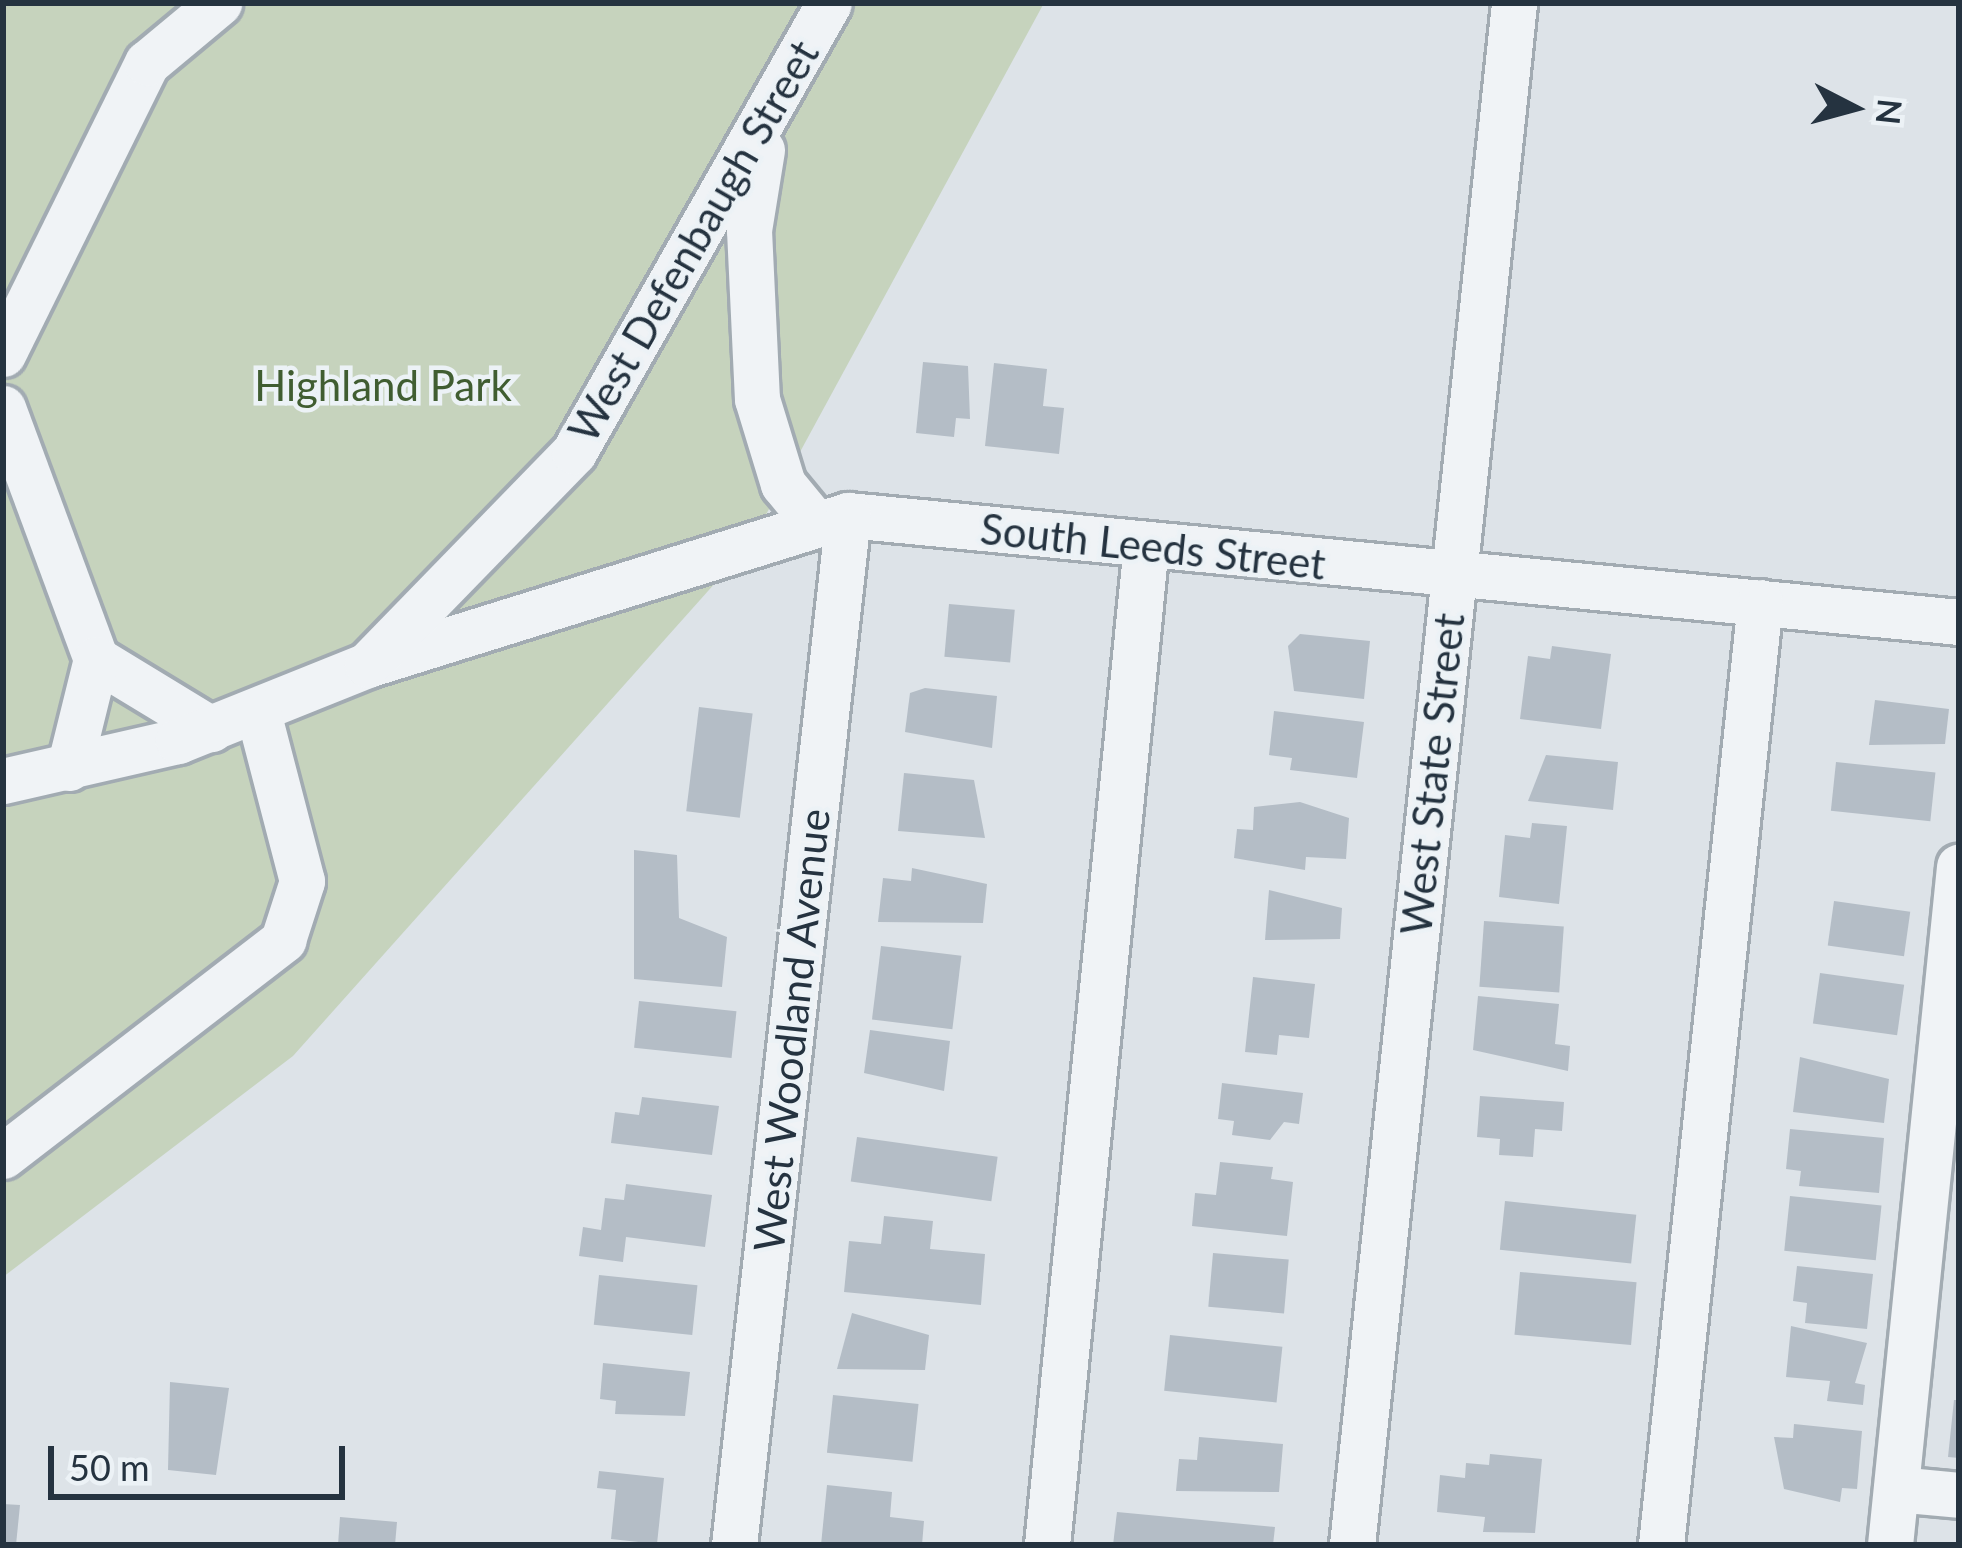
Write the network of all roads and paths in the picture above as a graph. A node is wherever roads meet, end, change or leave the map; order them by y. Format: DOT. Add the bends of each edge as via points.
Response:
graph roads {
  1 [pos="219,3"];
  2 [pos="829,3"];
  3 [pos="1514,3"];
  4 [pos="769,112"];
  5 [pos="3,354"];
  6 [pos="3,408"];
  7 [pos="831,519"];
  8 [pos="1146,545"];
  9 [pos="1453,576"];
  10 [pos="1760,602"];
  11 [pos="1959,622"];
  12 [pos="96,659"];
  13 [pos="368,665"];
  14 [pos="257,712"];
  15 [pos="212,729"];
  16 [pos="69,768"];
  17 [pos="3,782"];
  18 [pos="1959,868"];
  19 [pos="3,1156"];
  20 [pos="1896,1489"];
  21 [pos="1959,1495"];
  22 [pos="734,1545"];
  23 [pos="1047,1545"];
  24 [pos="1352,1545"];
  25 [pos="1661,1545"];
  26 [pos="1889,1545"];
  1 -- 5 [label="street" via="147,63"];
  2 -- 4 [label="street, West Defenbaugh Street"];
  3 -- 9 [label="street, West State Street"];
  4 -- 7 [label="street" via="749,230 757,399 783,484"];
  4 -- 13 [label="street, West Defenbaugh Street" via="574,452"];
  6 -- 12 [label="street"];
  7 -- 8 [label="street, South Leeds Street"];
  7 -- 13 [label="street, South Leeds Street"];
  7 -- 22 [label="street, West Woodland Avenue"];
  8 -- 9 [label="street, South Leeds Street"];
  8 -- 23 [label="street"];
  9 -- 10 [label="street, South Leeds Street"];
  9 -- 24 [label="street, West State Street"];
  10 -- 11 [label="street, South Leeds Street"];
  10 -- 25 [label="street"];
  12 -- 15 [label="street"];
  12 -- 16 [label="street"];
  13 -- 14 [label="street, West Defenbaugh Street"];
  14 -- 15 [label="street, West Defenbaugh Street"];
  14 -- 19 [label="street" via="302,881 283,940"];
  15 -- 16 [label="street, West Defenbaugh Street"];
  16 -- 17 [label="street, West Defenbaugh Street"];
  18 -- 20 [label="street"];
  20 -- 21 [label="street"];
  20 -- 26 [label="street"];
}
